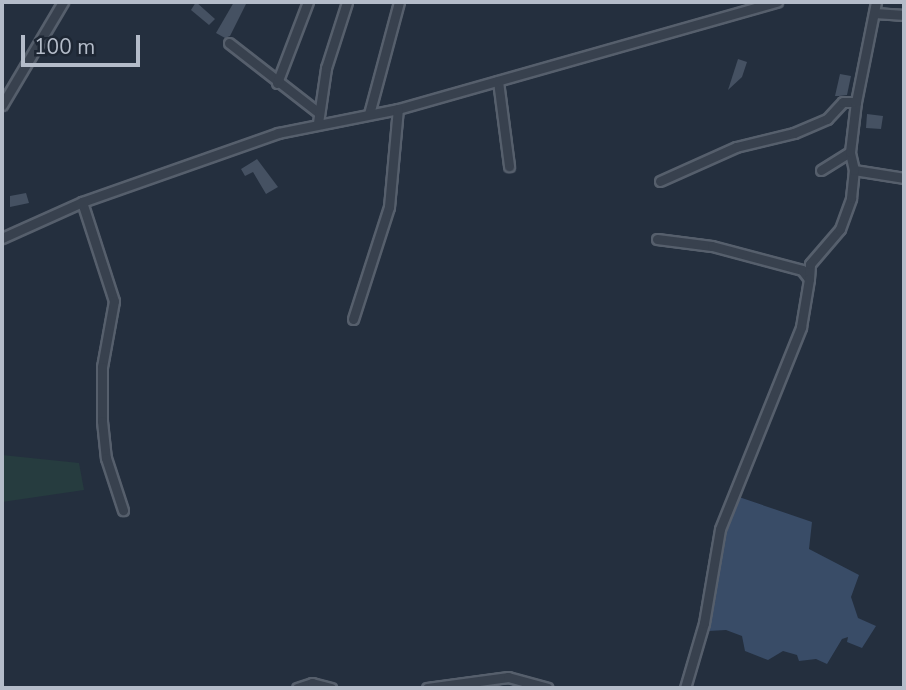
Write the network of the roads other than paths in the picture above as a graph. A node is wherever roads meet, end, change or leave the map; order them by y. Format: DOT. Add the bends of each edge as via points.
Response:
graph roads {
  1 [pos="63,2"];
  2 [pos="308,2"];
  3 [pos="347,2"];
  4 [pos="398,2"];
  5 [pos="777,2"];
  6 [pos="876,2"];
  7 [pos="875,13"];
  8 [pos="904,15"];
  9 [pos="229,43"];
  10 [pos="498,81"];
  11 [pos="277,83"];
  12 [pos="856,102"];
  13 [pos="2,105"];
  14 [pos="398,108"];
  15 [pos="369,114"];
  16 [pos="319,118"];
  17 [pos="850,152"];
  18 [pos="509,166"];
  19 [pos="821,170"];
  20 [pos="854,170"];
  21 [pos="904,177"];
  22 [pos="660,181"];
  23 [pos="82,202"];
  24 [pos="2,238"];
  25 [pos="657,239"];
  26 [pos="809,279"];
  27 [pos="353,319"];
  28 [pos="123,510"];
  29 [pos="297,688"];
  30 [pos="331,688"];
  31 [pos="427,688"];
  32 [pos="548,688"];
  33 [pos="685,688"];
  1 -- 13 [label="street"];
  2 -- 11 [label="street"];
  3 -- 16 [label="street" via="326,68"];
  4 -- 15 [label="street"];
  5 -- 10 [label="street"];
  6 -- 7 [label="street"];
  7 -- 8 [label="street"];
  7 -- 12 [label="street"];
  9 -- 11 [label="street"];
  10 -- 14 [label="street"];
  10 -- 18 [label="street"];
  11 -- 16 [label="street"];
  12 -- 17 [label="street"];
  12 -- 22 [label="street" via="843,102 827,119 794,133 736,147"];
  14 -- 15 [label="street"];
  14 -- 27 [label="street" via="389,207"];
  15 -- 16 [label="street"];
  16 -- 23 [label="street"];
  17 -- 19 [label="street"];
  17 -- 20 [label="street"];
  20 -- 21 [label="street"];
  20 -- 26 [label="street" via="849,209 840,229 810,264"];
  23 -- 24 [label="street"];
  23 -- 28 [label="street" via="114,301 102,367 102,421 106,458"];
  25 -- 26 [label="street" via="712,246 802,270"];
  26 -- 33 [label="street" via="801,327 720,530 704,624"];
  29 -- 30 [label="street" via="306,684"];
  31 -- 32 [label="street" via="508,677"];
}
